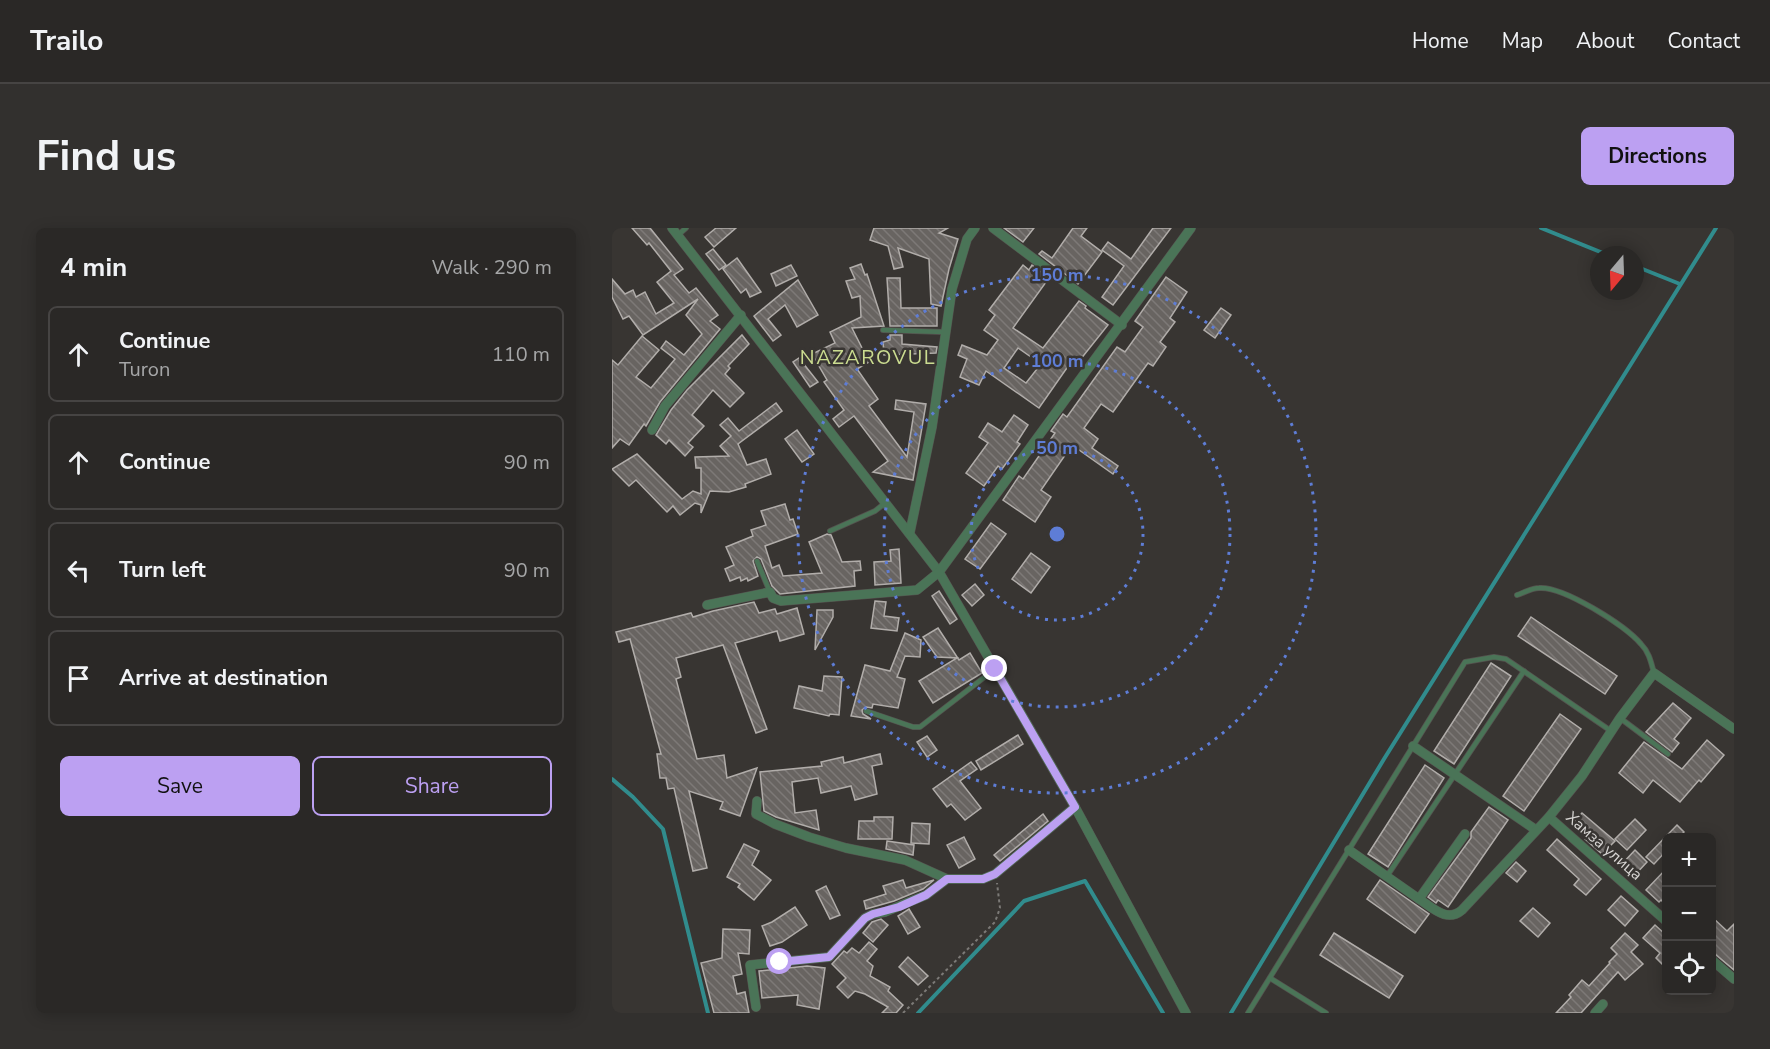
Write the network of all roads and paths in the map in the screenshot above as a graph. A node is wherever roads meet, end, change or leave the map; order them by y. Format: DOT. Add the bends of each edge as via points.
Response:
graph roads {
  1 [pos="686,228"];
  2 [pos="975,228"];
  3 [pos="993,228"];
  4 [pos="1191,228"];
  5 [pos="675,232"];
  6 [pos="741,315"];
  7 [pos="1122,325"];
  8 [pos="883,330"];
  9 [pos="945,332"];
  10 [pos="652,430"];
  11 [pos="887,502"];
  12 [pos="830,531"];
  13 [pos="910,532"];
  14 [pos="757,561"];
  15 [pos="939,572"];
  16 [pos="770,591"];
  17 [pos="1516,595"];
  18 [pos="707,605"];
  19 [pos="995,669"];
  20 [pos="1524,671"];
  21 [pos="1654,673"];
  22 [pos="866,711"];
  23 [pos="1620,718"];
  24 [pos="1734,729"];
  25 [pos="1612,732"];
  26 [pos="1413,746"];
  27 [pos="1668,754"];
  28 [pos="1455,774"];
  29 [pos="757,801"];
  30 [pos="1075,807"];
  31 [pos="1549,817"];
  32 [pos="1536,830"];
  33 [pos="1465,834"];
  34 [pos="1349,850"];
  35 [pos="995,874"];
  36 [pos="1387,876"];
  37 [pos="947,879"];
  38 [pos="1419,899"];
  39 [pos="1662,917"];
  40 [pos="1716,963"];
  41 [pos="1270,978"];
  42 [pos="1734,979"];
  43 [pos="1603,1004"];
  44 [pos="756,1007"];
  45 [pos="903,1013"];
  46 [pos="1186,1013"];
  47 [pos="1248,1013"];
  48 [pos="1326,1013"];
  49 [pos="1594,1013"];
  1 -- 5 [label="lane"];
  2 -- 9 [label="street" via="967,239 952,289"];
  3 -- 7 [label="street"];
  4 -- 7 [label="street"];
  5 -- 6 [label="street"];
  6 -- 10 [label="street" via="665,406"];
  6 -- 11 [label="street"];
  7 -- 15 [label="street"];
  8 -- 9 [label="lane"];
  9 -- 13 [label="street" via="932,427"];
  11 -- 12 [label="lane"];
  11 -- 13 [label="street"];
  13 -- 15 [label="street"];
  14 -- 16 [label="lane"];
  15 -- 16 [label="street" via="917,590 781,601 773,598"];
  15 -- 19 [label="street"];
  16 -- 18 [label="street"];
  17 -- 21 [label="lane" via="1539,588 1583,602 1641,643"];
  19 -- 22 [label="lane" via="920,727"];
  19 -- 30 [label="street"];
  20 -- 25 [label="lane"];
  20 -- 26 [label="lane" via="1506,658 1465,662"];
  20 -- 28 [label="lane"];
  21 -- 23 [label="street"];
  21 -- 24 [label="street"];
  23 -- 25 [label="street"];
  23 -- 27 [label="lane"];
  25 -- 31 [label="street"];
  26 -- 28 [label="street"];
  26 -- 34 [label="lane"];
  28 -- 32 [label="street"];
  28 -- 36 [label="lane"];
  29 -- 37 [label="street" via="756,814 776,824 846,848 905,860"];
  30 -- 35 [label="street"];
  30 -- 46 [label="street"];
  31 -- 32 [label="street"];
  31 -- 39 [label="street, Хамза улица"];
  32 -- 38 [label="street" via="1456,915 1448,916"];
  33 -- 38 [label="street"];
  34 -- 36 [label="street"];
  34 -- 41 [label="lane"];
  35 -- 37 [label="street" via="983,879"];
  35 -- 45 [label="path" via="1000,892 995,922"];
  36 -- 38 [label="street"];
  37 -- 44 [label="street" via="926,895 865,918 829,957 750,965"];
  40 -- 42 [label="street"];
  41 -- 47 [label="lane"];
  41 -- 48 [label="lane"];
  43 -- 49 [label="street"];
}
